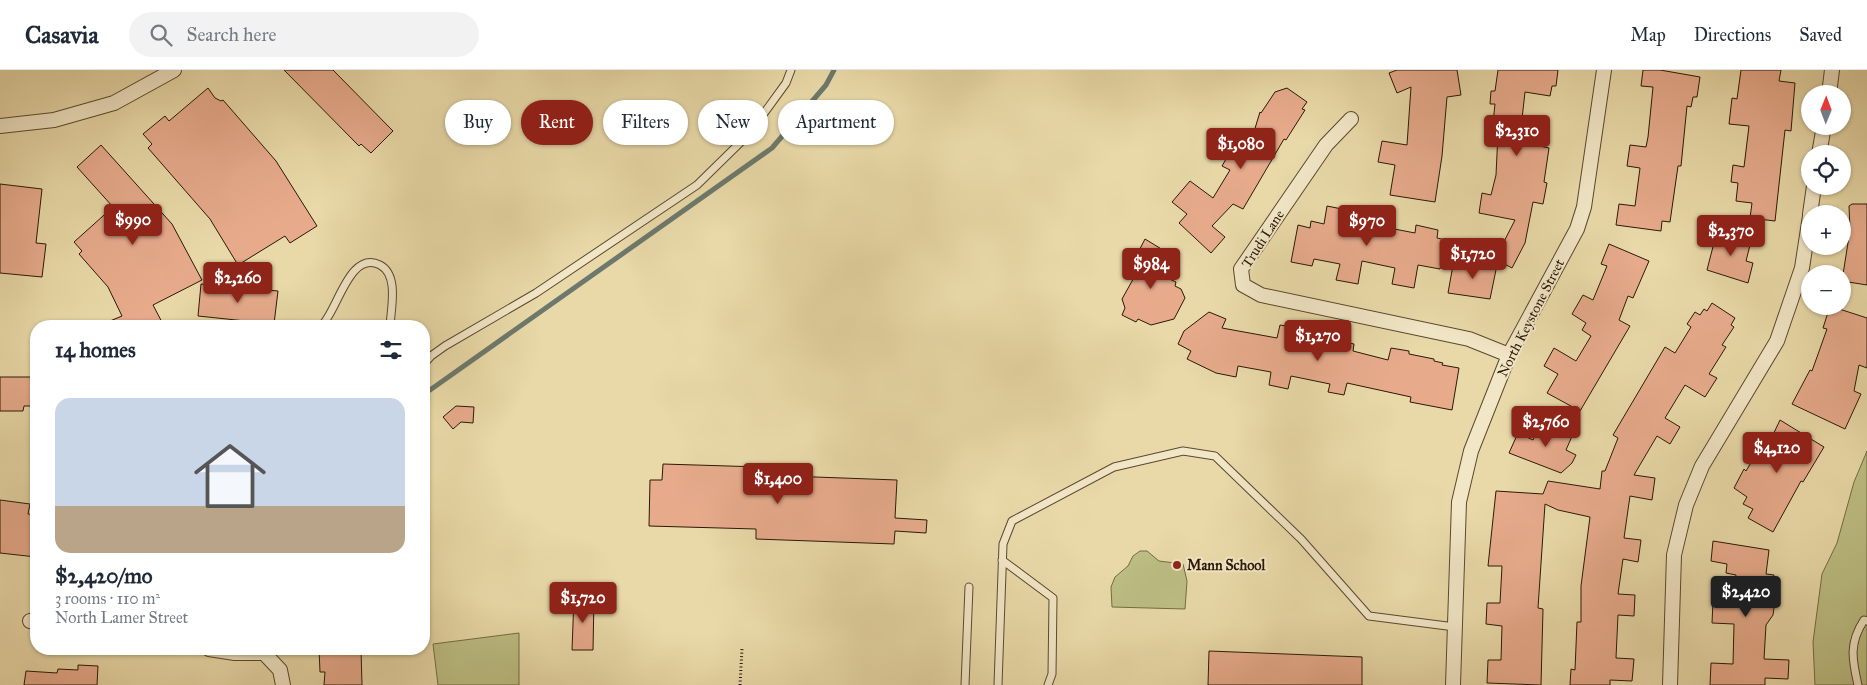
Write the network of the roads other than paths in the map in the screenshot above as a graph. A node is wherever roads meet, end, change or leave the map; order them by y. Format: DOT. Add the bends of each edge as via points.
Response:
graph roads {
  1 [pos="174,70"];
  2 [pos="791,70"];
  3 [pos="1604,70"];
  4 [pos="1832,70"];
  5 [pos="1830,85"];
  6 [pos="1351,119"];
  7 [pos="0,126"];
  8 [pos="1804,255"];
  9 [pos="328,320"];
  10 [pos="390,320"];
  11 [pos="1509,355"];
  12 [pos="430,356"];
  13 [pos="1002,560"];
  14 [pos="969,587"];
  15 [pos="1867,621"];
  16 [pos="1455,627"];
  17 [pos="266,655"];
  18 [pos="283,685"];
  19 [pos="965,685"];
  20 [pos="998,685"];
  21 [pos="1048,685"];
  22 [pos="1453,685"];
  23 [pos="1670,685"];
  24 [pos="1858,685"];
  1 -- 7 [label="street" via="114,103 54,120"];
  2 -- 12 [label="lane" via="786,83 750,134 698,185 536,293"];
  3 -- 11 [label="street, North Keystone Street" via="1584,207 1577,229"];
  4 -- 5 [label="street"];
  6 -- 11 [label="street, Trudi Lane" via="1326,145 1241,269 1243,285 1261,296 1469,339"];
  8 -- 23 [label="street" via="1777,340 1702,466 1686,506 1674,555"];
  9 -- 10 [label="lane" via="345,282 360,266 370,263 387,270 392,283"];
  11 -- 16 [label="street, North Keystone Street" via="1471,451 1459,502"];
  13 -- 16 [label="lane" via="1003,544 1012,521 1114,468 1183,451 1191,452 1215,456 1302,540 1369,616"];
  13 -- 20 [label="lane"];
  13 -- 21 [label="lane" via="1053,598 1052,674"];
  14 -- 19 [label="lane"];
  15 -- 24 [label="lane" via="1864,620 1855,633 1852,650"];
  16 -- 22 [label="street, North Keystone Street"];
  17 -- 18 [label="street" via="280,670"];
}
